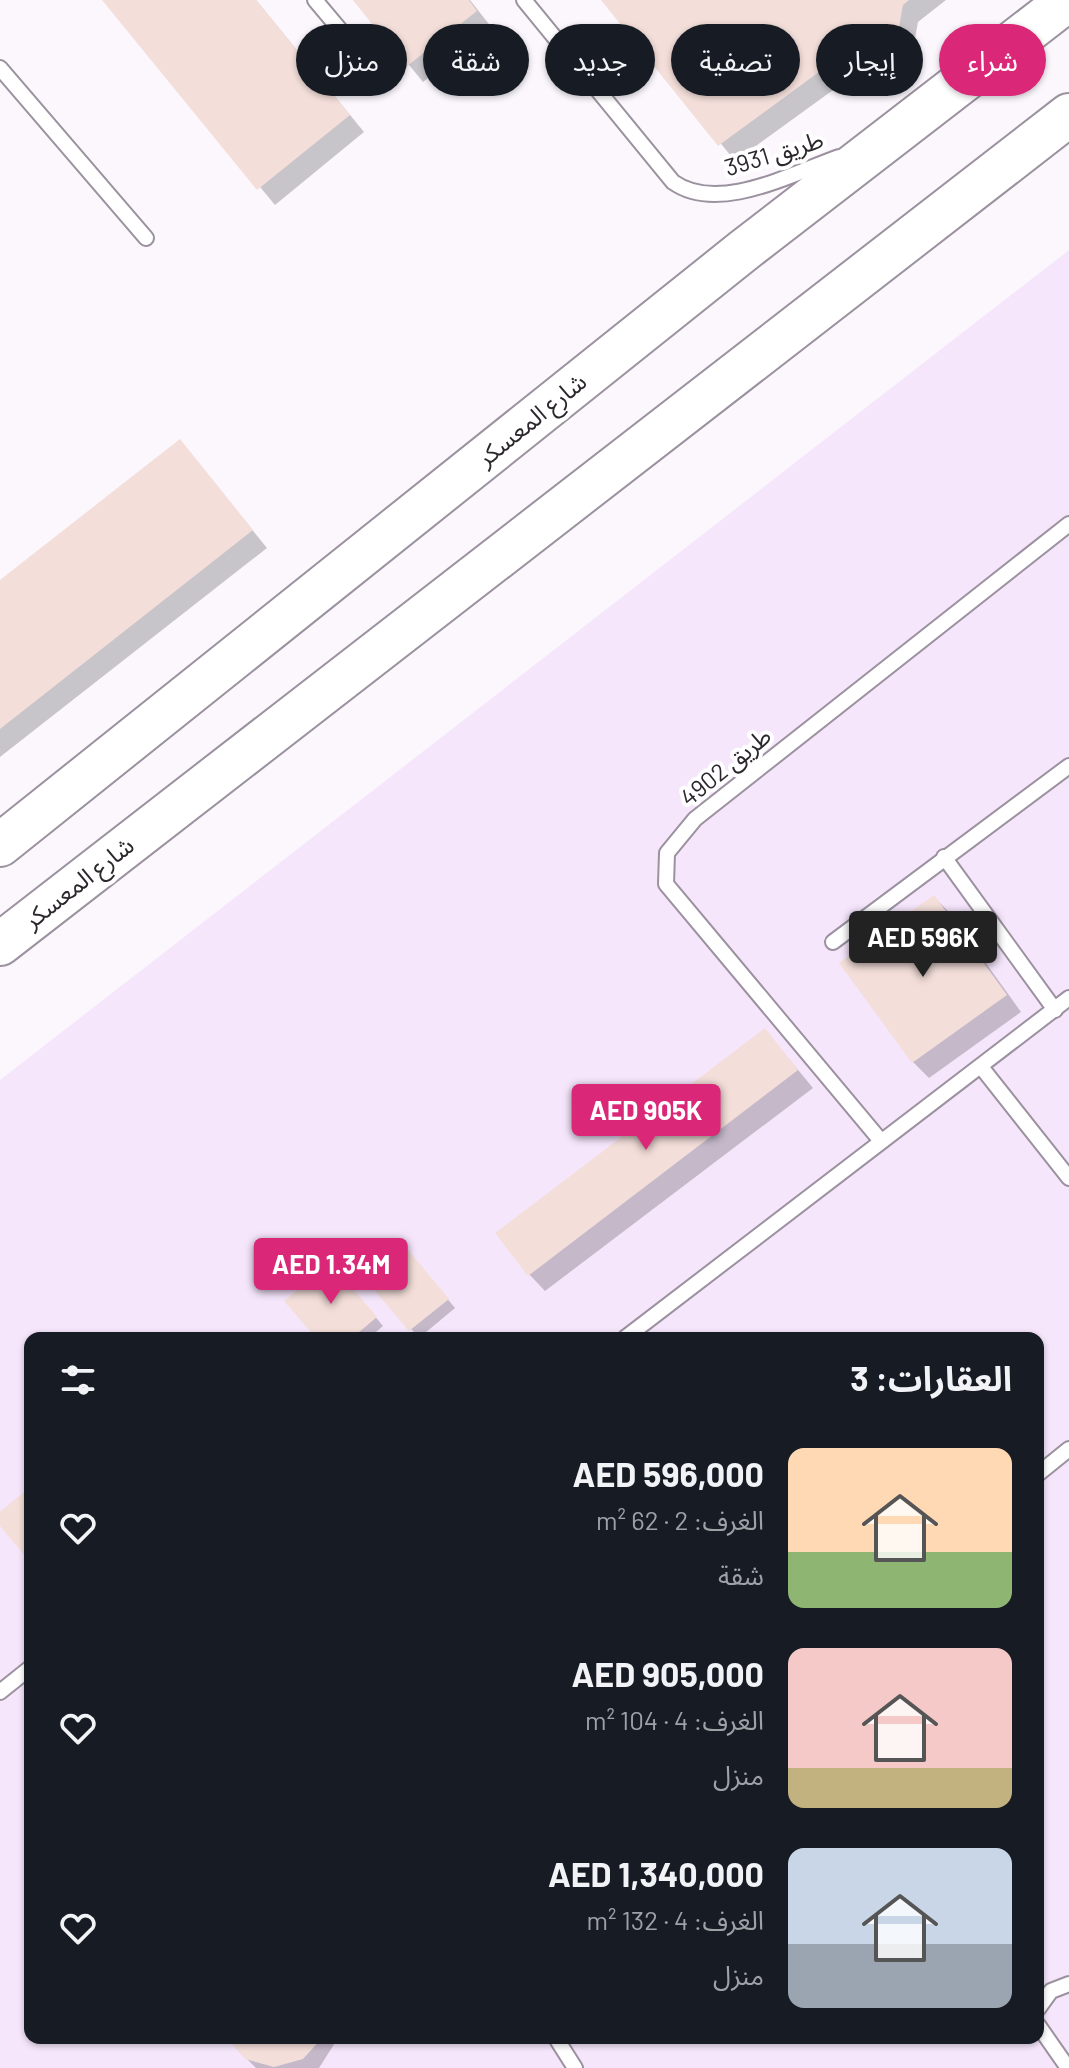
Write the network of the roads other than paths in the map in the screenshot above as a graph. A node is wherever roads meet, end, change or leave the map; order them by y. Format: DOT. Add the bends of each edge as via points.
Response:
graph roads {
  1 [pos="315,0"];
  2 [pos="524,0"];
  3 [pos="1068,0"];
  4 [pos="335,24"];
  5 [pos="545,26"];
  6 [pos="0,68"];
  7 [pos="603,96"];
  8 [pos="1069,115"];
  9 [pos="1069,128"];
  10 [pos="885,142"];
  11 [pos="1004,163"];
  12 [pos="146,238"];
  13 [pos="1069,524"];
  14 [pos="1069,766"];
  15 [pos="0,845"];
  16 [pos="944,857"];
  17 [pos="833,942"];
  18 [pos="0,944"];
  19 [pos="1069,998"];
  20 [pos="1055,1010"];
  21 [pos="982,1068"];
  22 [pos="881,1141"];
  23 [pos="1069,1178"];
  24 [pos="633,1332"];
  25 [pos="1069,1449"];
  26 [pos="1044,1469"];
  27 [pos="24,1673"];
  28 [pos="0,1692"];
  29 [pos="1069,1984"];
  30 [pos="1044,2001"];
  31 [pos="1044,2034"];
  32 [pos="560,2044"];
  33 [pos="575,2068"];
  34 [pos="1068,2068"];
  1 -- 4 [label="lane"];
  2 -- 5 [label="lane, طريق 3931"];
  3 -- 10 [label="main road, شارع المعسكر"];
  6 -- 12 [label="lane"];
  7 -- 10 [label="lane, طريق 3931" via="673,182 688,192 710,196 744,191"];
  8 -- 11 [label="main road, شارع المعسكر"];
  9 -- 11 [label="main road"];
  10 -- 15 [label="main road, شارع المعسكر"];
  11 -- 18 [label="main road, شارع المعسكر"];
  13 -- 22 [label="lane, طريق 4902" via="695,819 667,853 666,884"];
  14 -- 16 [label="lane"];
  16 -- 17 [label="lane"];
  16 -- 20 [label="lane"];
  19 -- 20 [label="lane"];
  20 -- 21 [label="lane"];
  21 -- 22 [label="lane"];
  21 -- 23 [label="lane"];
  22 -- 24 [label="lane"];
  25 -- 26 [label="lane"];
  27 -- 28 [label="lane"];
  29 -- 30 [label="lane" via="1051,1991"];
  31 -- 34 [label="lane"];
  32 -- 33 [label="lane"];
}
